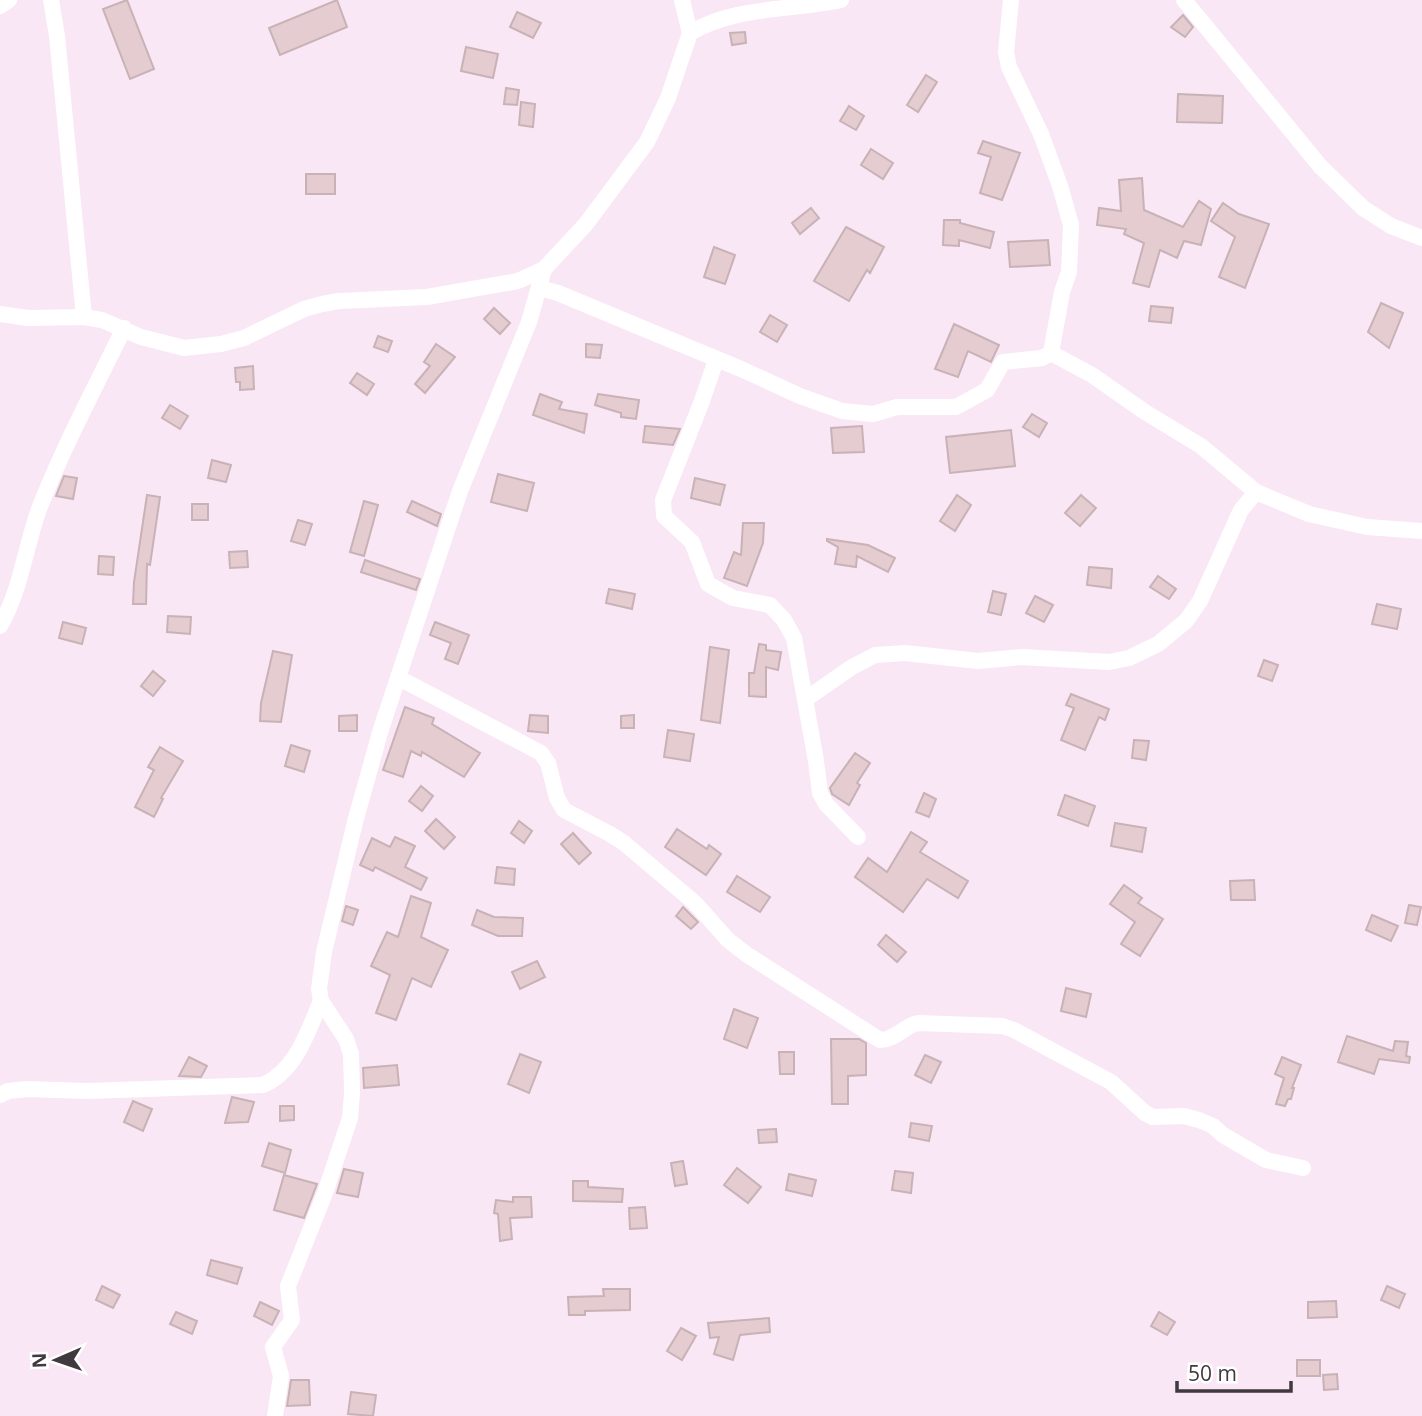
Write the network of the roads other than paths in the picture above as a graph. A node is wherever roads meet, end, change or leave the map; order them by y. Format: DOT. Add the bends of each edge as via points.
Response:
graph roads {
  1 [pos="9,0"];
  2 [pos="51,0"];
  3 [pos="682,0"];
  4 [pos="841,0"];
  5 [pos="1011,0"];
  6 [pos="1184,0"];
  7 [pos="0,6"];
  8 [pos="690,33"];
  9 [pos="1422,238"];
  10 [pos="544,269"];
  11 [pos="538,288"];
  12 [pos="0,314"];
  13 [pos="84,317"];
  14 [pos="124,328"];
  15 [pos="1051,353"];
  16 [pos="716,360"];
  17 [pos="1256,492"];
  18 [pos="1422,531"];
  19 [pos="0,626"];
  20 [pos="398,678"];
  21 [pos="806,699"];
  22 [pos="858,837"];
  23 [pos="321,1000"];
  24 [pos="0,1095"];
  25 [pos="1303,1168"];
  26 [pos="275,1416"];
  1 -- 7 [label="street"];
  2 -- 13 [label="street"];
  3 -- 8 [label="street"];
  4 -- 8 [label="street" via="732,15"];
  5 -- 15 [label="street" via="1009,67 1041,134 1071,225 1069,272"];
  6 -- 9 [label="street" via="1320,166 1363,208"];
  8 -- 10 [label="street" via="647,142 586,224"];
  10 -- 11 [label="street"];
  10 -- 14 [label="street" via="518,281 427,297 322,304 221,344 184,348"];
  11 -- 16 [label="street"];
  11 -- 20 [label="street" via="529,322 460,491"];
  12 -- 13 [label="street"];
  13 -- 14 [label="street"];
  14 -- 19 [label="street" via="47,489"];
  15 -- 16 [label="street" via="1003,362 987,390 956,407 897,407 873,414 842,411"];
  15 -- 17 [label="street" via="1201,446"];
  16 -- 21 [label="street" via="663,500 664,516 691,542 708,584 733,598 769,605 784,620 794,638"];
  17 -- 18 [label="street" via="1309,514 1367,527"];
  17 -- 21 [label="street" via="1241,510 1200,601 1186,621 1158,644 1129,659 1109,663 1022,657 978,661 905,653 875,655"];
  20 -- 23 [label="street" via="355,822 327,940"];
  20 -- 25 [label="street" via="541,753 564,810 624,843 687,895 746,954 880,1040 918,1023 1002,1026 1111,1082 1153,1117 1199,1120 1266,1160"];
  21 -- 22 [label="street" via="820,793"];
  23 -- 24 [label="street" via="289,1066 263,1085 27,1089"];
  23 -- 26 [label="street" via="351,1054 350,1118 288,1286 292,1320 273,1347 281,1376"];
}
